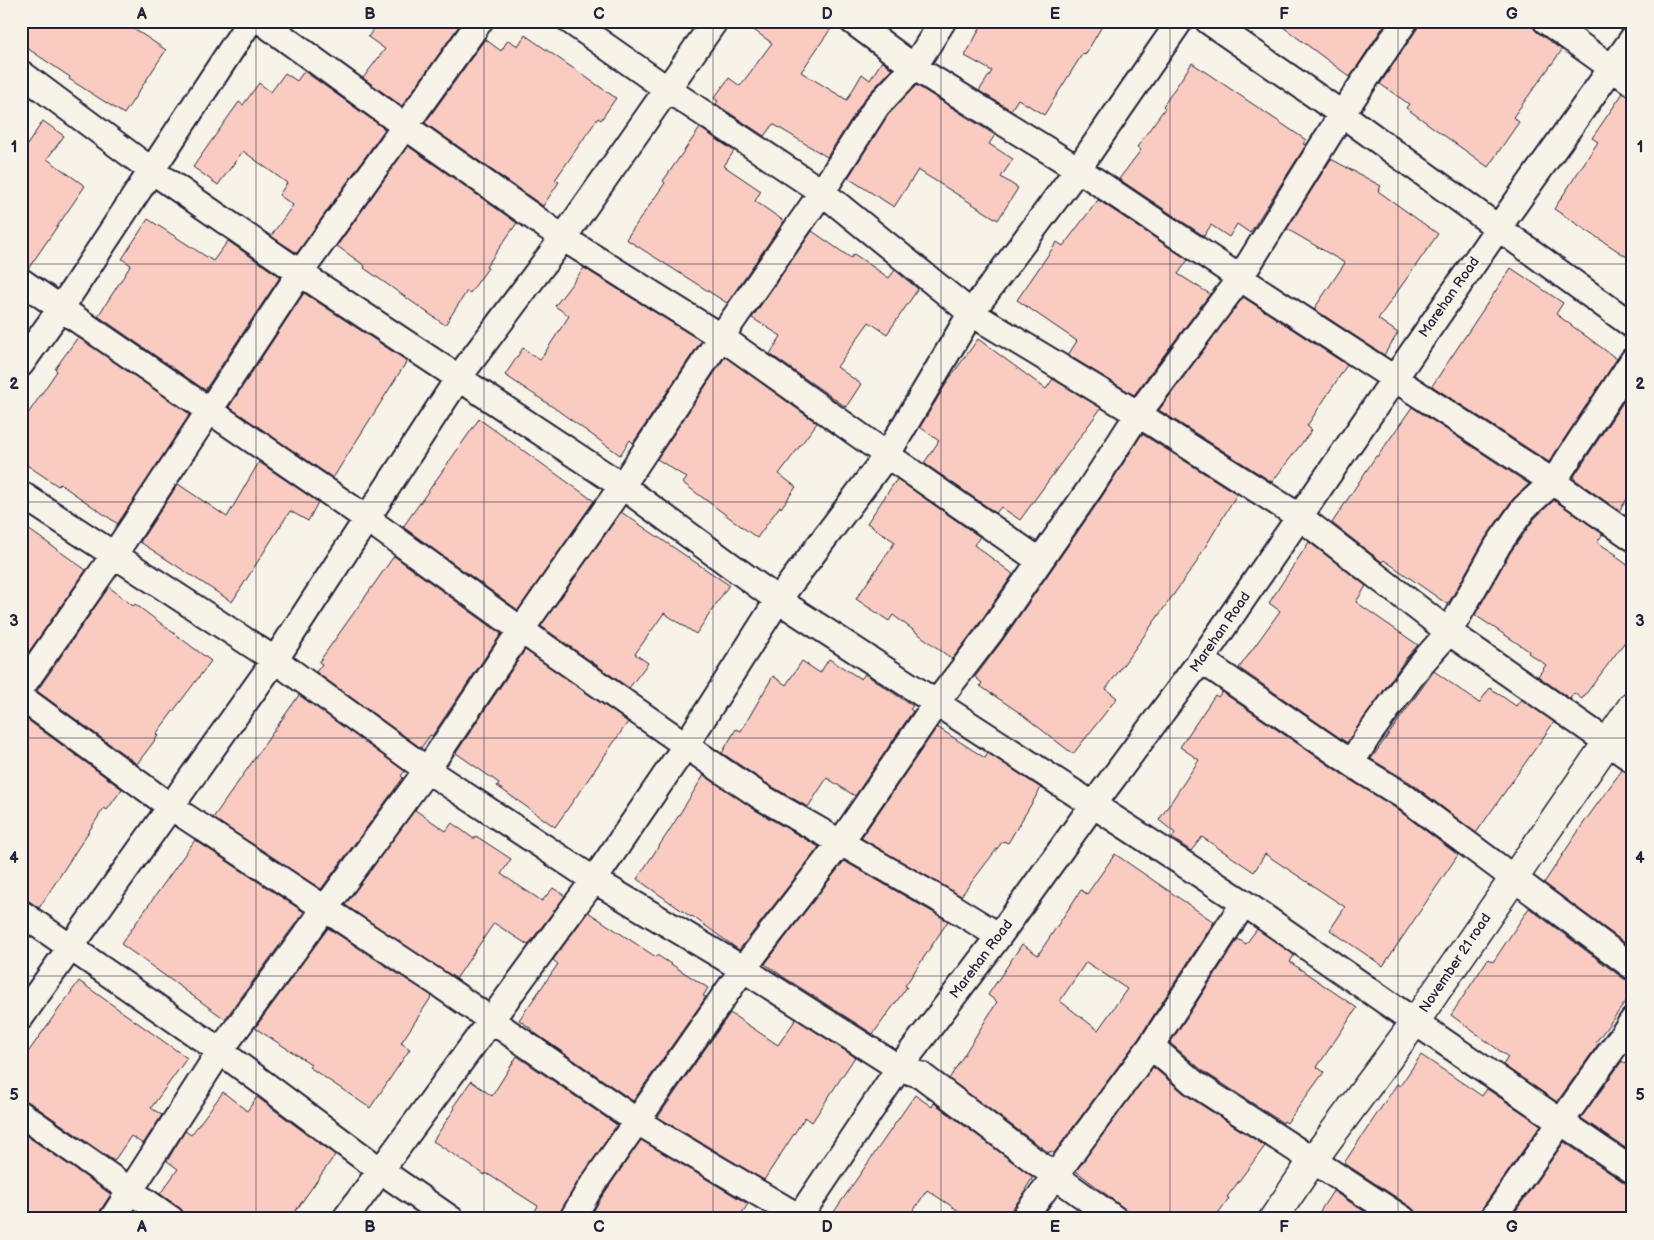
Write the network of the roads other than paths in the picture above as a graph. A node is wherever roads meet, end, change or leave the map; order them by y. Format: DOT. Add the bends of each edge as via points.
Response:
graph roads {
  1 [pos="250,21"];
  2 [pos="261,21"];
  3 [pos="480,21"];
  4 [pos="570,21"];
  5 [pos="715,21"];
  6 [pos="852,21"];
  7 [pos="943,21"];
  8 [pos="1180,21"];
  9 [pos="1208,21"];
  10 [pos="1405,21"];
  11 [pos="1546,21"];
  12 [pos="1633,38"];
  13 [pos="914,67"];
  14 [pos="1612,67"];
  15 [pos="21,73"];
  16 [pos="1633,83"];
  17 [pos="667,89"];
  18 [pos="1342,114"];
  19 [pos="406,127"];
  20 [pos="1078,168"];
  21 [pos="151,170"];
  22 [pos="822,192"];
  23 [pos="1498,228"];
  24 [pos="563,238"];
  25 [pos="300,273"];
  26 [pos="1240,278"];
  27 [pos="21,281"];
  28 [pos="61,308"];
  29 [pos="972,314"];
  30 [pos="1633,326"];
  31 [pos="721,337"];
  32 [pos="1633,360"];
  33 [pos="21,364"];
  34 [pos="459,378"];
  35 [pos="1393,378"];
  36 [pos="209,411"];
  37 [pos="1138,414"];
  38 [pos="887,455"];
  39 [pos="1553,482"];
  40 [pos="622,486"];
  41 [pos="21,494"];
  42 [pos="1300,517"];
  43 [pos="366,518"];
  44 [pos="1633,538"];
  45 [pos="114,555"];
  46 [pos="1040,561"];
  47 [pos="778,600"];
  48 [pos="521,630"];
  49 [pos="1448,632"];
  50 [pos="275,660"];
  51 [pos="1201,660"];
  52 [pos="21,688"];
  53 [pos="21,697"];
  54 [pos="937,702"];
  55 [pos="1633,705"];
  56 [pos="1606,743"];
  57 [pos="686,745"];
  58 [pos="1633,760"];
  59 [pos="1351,762"];
  60 [pos="427,770"];
  61 [pos="1093,805"];
  62 [pos="171,807"];
  63 [pos="840,843"];
  64 [pos="1514,877"];
  65 [pos="594,880"];
  66 [pos="1244,903"];
  67 [pos="325,908"];
  68 [pos="21,913"];
  69 [pos="999,936"];
  70 [pos="72,947"];
  71 [pos="1633,967"];
  72 [pos="743,969"];
  73 [pos="21,1017"];
  74 [pos="490,1020"];
  75 [pos="1633,1020"];
  76 [pos="1415,1022"];
  77 [pos="1152,1046"];
  78 [pos="220,1051"];
  79 [pos="899,1068"];
  80 [pos="21,1114"];
  81 [pos="1560,1120"];
  82 [pos="638,1122"];
  83 [pos="1313,1160"];
  84 [pos="380,1170"];
  85 [pos="1633,1171"];
  86 [pos="1055,1175"];
  87 [pos="130,1191"];
  88 [pos="799,1218"];
  89 [pos="112,1219"];
  90 [pos="171,1219"];
  91 [pos="345,1219"];
  92 [pos="451,1219"];
  93 [pos="572,1219"];
  94 [pos="1023,1219"];
  95 [pos="1115,1219"];
  96 [pos="1273,1219"];
  97 [pos="1403,1219"];
  98 [pos="1492,1219"];
  1 -- 21 [label="street"];
  2 -- 19 [label="street"];
  3 -- 19 [label="street"];
  4 -- 17 [label="street"];
  5 -- 17 [label="street"];
  6 -- 13 [label="street"];
  7 -- 13 [label="street"];
  8 -- 20 [label="street"];
  9 -- 18 [label="street"];
  10 -- 18 [label="street"];
  11 -- 14 [label="street"];
  12 -- 14 [label="street, Marehan Road"];
  13 -- 20 [label="street"];
  13 -- 22 [label="street" via="877,106"];
  14 -- 16 [label="street"];
  14 -- 23 [label="street, Marehan Road"];
  15 -- 21 [label="street"];
  17 -- 22 [label="street"];
  17 -- 24 [label="street"];
  18 -- 23 [label="street"];
  18 -- 26 [label="street"];
  19 -- 24 [label="street"];
  19 -- 25 [label="street"];
  20 -- 26 [label="street"];
  20 -- 29 [label="street"];
  21 -- 25 [label="street"];
  21 -- 28 [label="street"];
  22 -- 29 [label="street"];
  22 -- 31 [label="street"];
  23 -- 30 [label="street"];
  23 -- 35 [label="street, Marehan Road"];
  24 -- 31 [label="street"];
  24 -- 34 [label="street"];
  25 -- 34 [label="street"];
  25 -- 36 [label="street"];
  26 -- 35 [label="street"];
  26 -- 37 [label="street"];
  27 -- 28 [label="street"];
  28 -- 33 [label="street"];
  28 -- 36 [label="street"];
  29 -- 37 [label="street"];
  29 -- 38 [label="street"];
  31 -- 38 [label="street"];
  31 -- 40 [label="street"];
  32 -- 39 [label="street"];
  34 -- 40 [label="street"];
  34 -- 43 [label="street"];
  35 -- 39 [label="street"];
  35 -- 42 [label="street, Marehan Road"];
  36 -- 43 [label="street"];
  36 -- 45 [label="street"];
  37 -- 42 [label="street"];
  37 -- 46 [label="street"];
  38 -- 46 [label="street"];
  38 -- 47 [label="street"];
  39 -- 44 [label="street"];
  39 -- 49 [label="street" via="1524,508 1498,545"];
  40 -- 47 [label="street"];
  40 -- 48 [label="street"];
  41 -- 45 [label="street"];
  42 -- 49 [label="street"];
  42 -- 51 [label="street, Marehan Road"];
  43 -- 48 [label="street"];
  43 -- 50 [label="street"];
  45 -- 50 [label="street"];
  45 -- 52 [label="street"];
  46 -- 54 [label="street"];
  47 -- 54 [label="street"];
  47 -- 57 [label="street"];
  48 -- 57 [label="street"];
  48 -- 60 [label="street"];
  49 -- 56 [label="street"];
  49 -- 59 [label="street" via="1419,666"];
  50 -- 60 [label="street"];
  50 -- 62 [label="street"];
  51 -- 59 [label="street"];
  51 -- 61 [label="street, Marehan Road"];
  53 -- 62 [label="street"];
  54 -- 61 [label="street"];
  54 -- 63 [label="street"];
  55 -- 56 [label="street, November 21 road"];
  56 -- 58 [label="street"];
  56 -- 64 [label="street, November 21 road"];
  57 -- 63 [label="street" via="739,782"];
  57 -- 65 [label="street"];
  59 -- 64 [label="street"];
  60 -- 65 [label="street"];
  60 -- 67 [label="street"];
  61 -- 66 [label="street"];
  61 -- 69 [label="street, Marehan Road"];
  62 -- 67 [label="street"];
  62 -- 70 [label="street"];
  63 -- 69 [label="street"];
  63 -- 72 [label="street"];
  64 -- 71 [label="street"];
  64 -- 76 [label="street, November 21 road"];
  65 -- 72 [label="street"];
  65 -- 74 [label="street"];
  66 -- 76 [label="street"];
  66 -- 77 [label="street"];
  67 -- 74 [label="street"];
  67 -- 78 [label="street"];
  68 -- 70 [label="street"];
  69 -- 79 [label="street, Marehan Road"];
  70 -- 73 [label="street"];
  70 -- 78 [label="street"];
  72 -- 79 [label="street"];
  72 -- 82 [label="street"];
  74 -- 82 [label="street"];
  74 -- 84 [label="street"];
  75 -- 81 [label="street"];
  76 -- 81 [label="street"];
  76 -- 83 [label="street, November 21 road"];
  77 -- 83 [label="street" via="1194,1083"];
  77 -- 86 [label="street"];
  78 -- 84 [label="street"];
  78 -- 87 [label="street"];
  79 -- 86 [label="street" via="921,1075"];
  79 -- 88 [label="street, Marehan Road"];
  80 -- 87 [label="street"];
  81 -- 85 [label="street"];
  81 -- 98 [label="street"];
  82 -- 88 [label="street"];
  82 -- 93 [label="street"];
  83 -- 96 [label="street, November 21 road"];
  83 -- 97 [label="street"];
  84 -- 91 [label="street"];
  84 -- 92 [label="street"];
  86 -- 94 [label="street"];
  86 -- 95 [label="street"];
  87 -- 89 [label="street"];
  87 -- 90 [label="street"];
}
